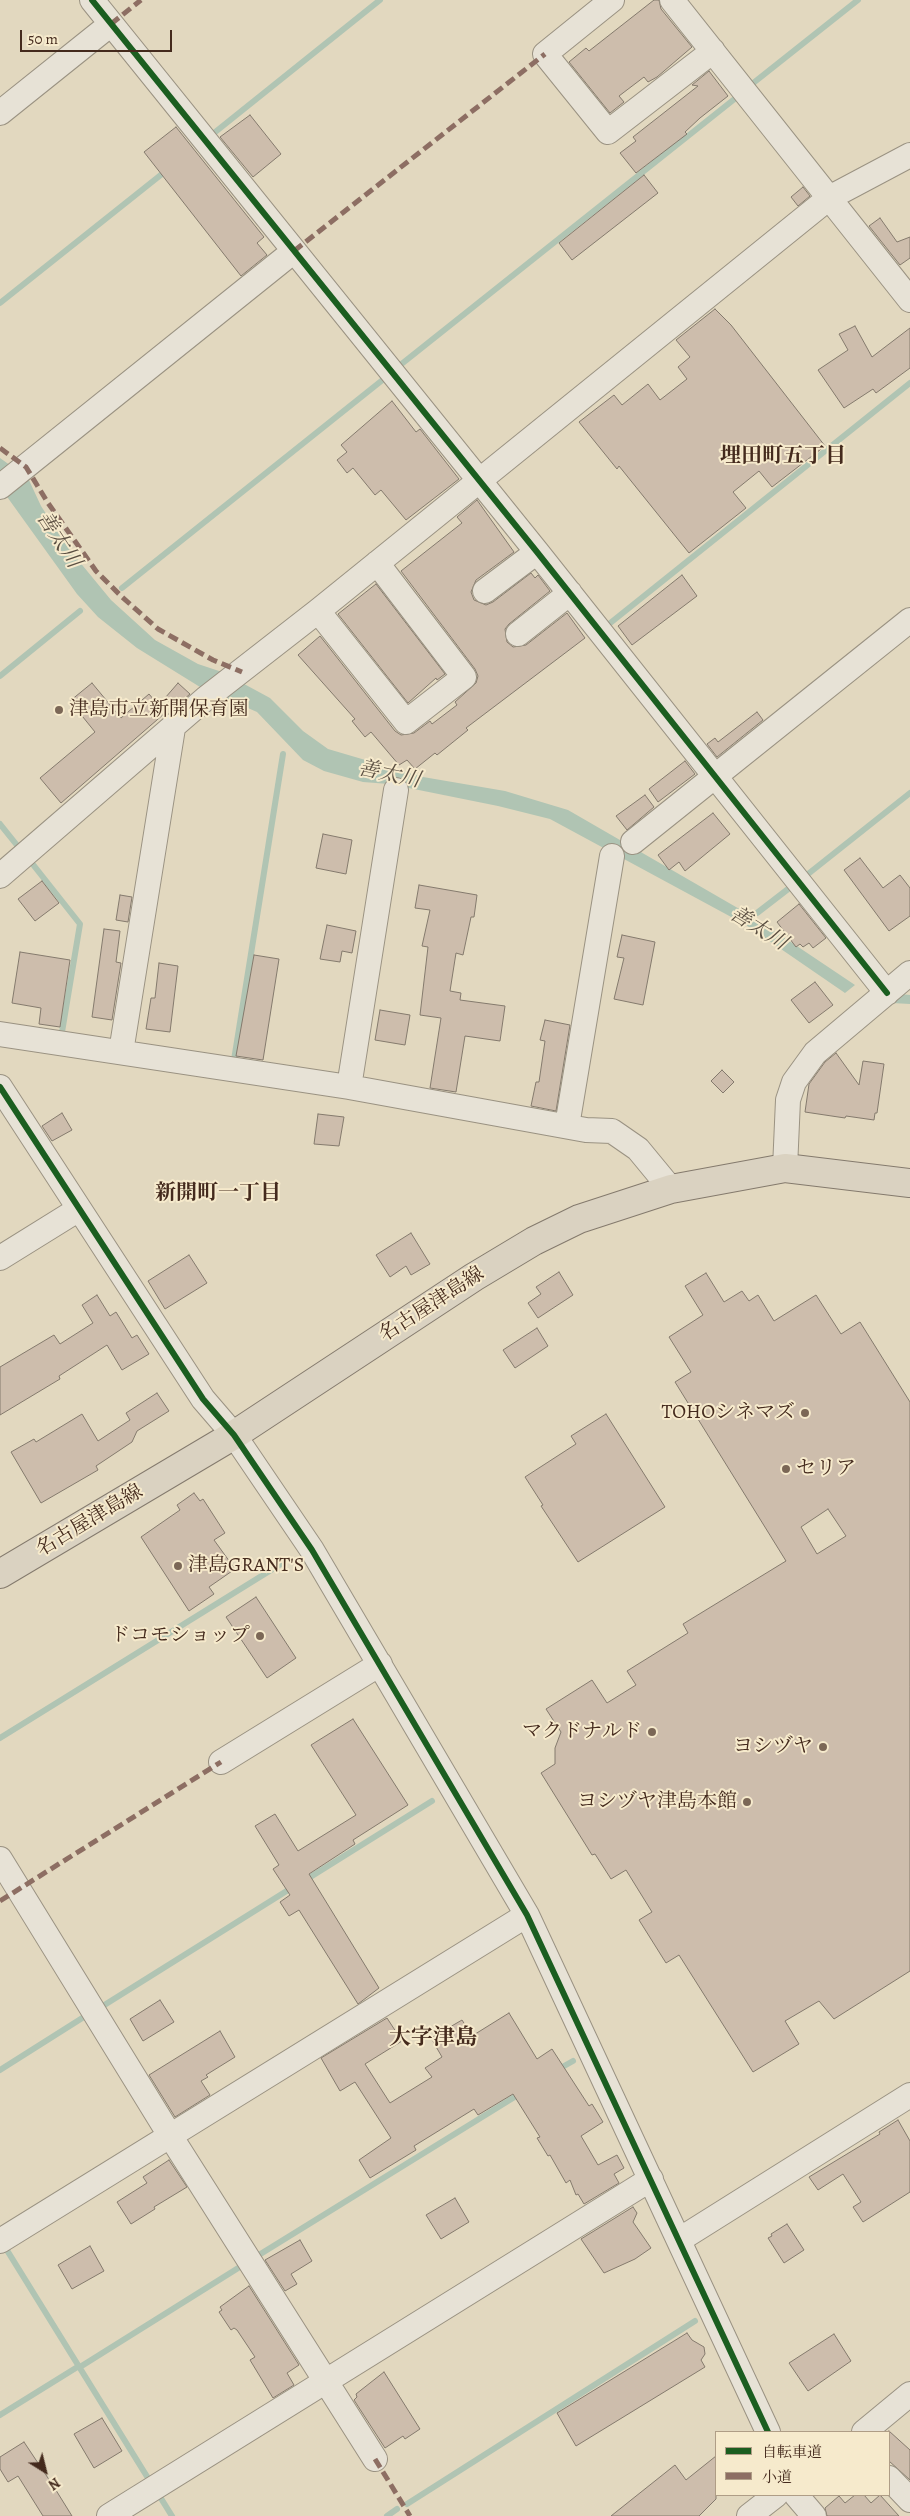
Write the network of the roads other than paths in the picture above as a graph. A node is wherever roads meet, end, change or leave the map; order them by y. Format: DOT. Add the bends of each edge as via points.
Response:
graph roads {
  1 [pos="92,0"];
  2 [pos="612,0"];
  3 [pos="672,0"];
  4 [pos="111,24"];
  5 [pos="712,51"];
  6 [pos="0,113"];
  7 [pos="910,155"];
  8 [pos="830,198"];
  9 [pos="294,251"];
  10 [pos="901,275"];
  11 [pos="910,300"];
  12 [pos="479,482"];
  13 [pos="0,487"];
  14 [pos="537,552"];
  15 [pos="377,564"];
  16 [pos="485,591"];
  17 [pos="570,594"];
  18 [pos="318,611"];
  19 [pos="910,620"];
  20 [pos="518,634"];
  21 [pos="172,728"];
  22 [pos="714,776"];
  23 [pos="396,790"];
  24 [pos="634,842"];
  25 [pos="612,856"];
  26 [pos="0,876"];
  27 [pos="910,973"];
  28 [pos="887,993"];
  29 [pos="0,1034"];
  30 [pos="121,1052"];
  31 [pos="0,1087"];
  32 [pos="349,1087"];
  33 [pos="567,1126"];
  34 [pos="785,1168"];
  35 [pos="910,1183"];
  36 [pos="671,1189"];
  37 [pos="79,1209"];
  38 [pos="0,1258"];
  39 [pos="234,1435"];
  40 [pos="0,1574"];
  41 [pos="380,1664"];
  42 [pos="222,1762"];
  43 [pos="0,1859"];
  44 [pos="527,1915"];
  45 [pos="910,2095"];
  46 [pos="170,2137"];
  47 [pos="651,2179"];
  48 [pos="679,2240"];
  49 [pos="0,2242"];
  50 [pos="325,2382"];
  51 [pos="910,2394"];
  52 [pos="768,2431"];
  53 [pos="865,2431"];
  54 [pos="375,2459"];
  55 [pos="890,2479"];
  56 [pos="775,2496"];
  57 [pos="797,2496"];
  58 [pos="910,2500"];
  59 [pos="110,2516"];
  60 [pos="749,2516"];
  61 [pos="814,2516"];
  1 -- 4 [label="street"];
  2 -- 5 [label="street" via="545,54 608,132"];
  3 -- 5 [label="street"];
  4 -- 6 [label="street"];
  4 -- 9 [label="street"];
  5 -- 8 [label="street"];
  7 -- 8 [label="street"];
  8 -- 10 [label="street"];
  8 -- 12 [label="street"];
  9 -- 12 [label="street"];
  9 -- 13 [label="street"];
  10 -- 11 [label="street"];
  12 -- 14 [label="street"];
  12 -- 15 [label="street"];
  14 -- 16 [label="street"];
  14 -- 17 [label="street"];
  15 -- 18 [label="street"];
  15 -- 18 [label="street" via="464,677 406,722"];
  17 -- 20 [label="street"];
  17 -- 22 [label="street"];
  18 -- 21 [label="street"];
  19 -- 22 [label="street"];
  21 -- 26 [label="street"];
  21 -- 30 [label="street"];
  22 -- 24 [label="street"];
  22 -- 28 [label="street"];
  23 -- 32 [label="street"];
  25 -- 33 [label="street"];
  27 -- 28 [label="street"];
  28 -- 34 [label="street" via="815,1053 794,1082 788,1100"];
  29 -- 30 [label="street"];
  30 -- 32 [label="street"];
  31 -- 37 [label="street"];
  32 -- 33 [label="street"];
  33 -- 36 [label="street" via="612,1131 638,1149"];
  34 -- 35 [label="main road, 名古屋津島線"];
  34 -- 36 [label="main road, 名古屋津島線"];
  36 -- 39 [label="main road, 名古屋津島線" via="594,1213 534,1241"];
  37 -- 38 [label="street"];
  37 -- 39 [label="street" via="203,1399"];
  39 -- 40 [label="main road, 名古屋津島線"];
  39 -- 41 [label="street" via="312,1550"];
  41 -- 42 [label="street"];
  41 -- 44 [label="street"];
  43 -- 46 [label="street"];
  44 -- 46 [label="street"];
  44 -- 47 [label="street"];
  45 -- 48 [label="street"];
  46 -- 49 [label="street"];
  46 -- 50 [label="street"];
  47 -- 48 [label="street"];
  47 -- 50 [label="street"];
  48 -- 52 [label="street"];
  50 -- 54 [label="street"];
  50 -- 59 [label="street"];
  51 -- 53 [label="street"];
  55 -- 58 [label="street"];
  56 -- 60 [label="street"];
  57 -- 61 [label="street"];
}
